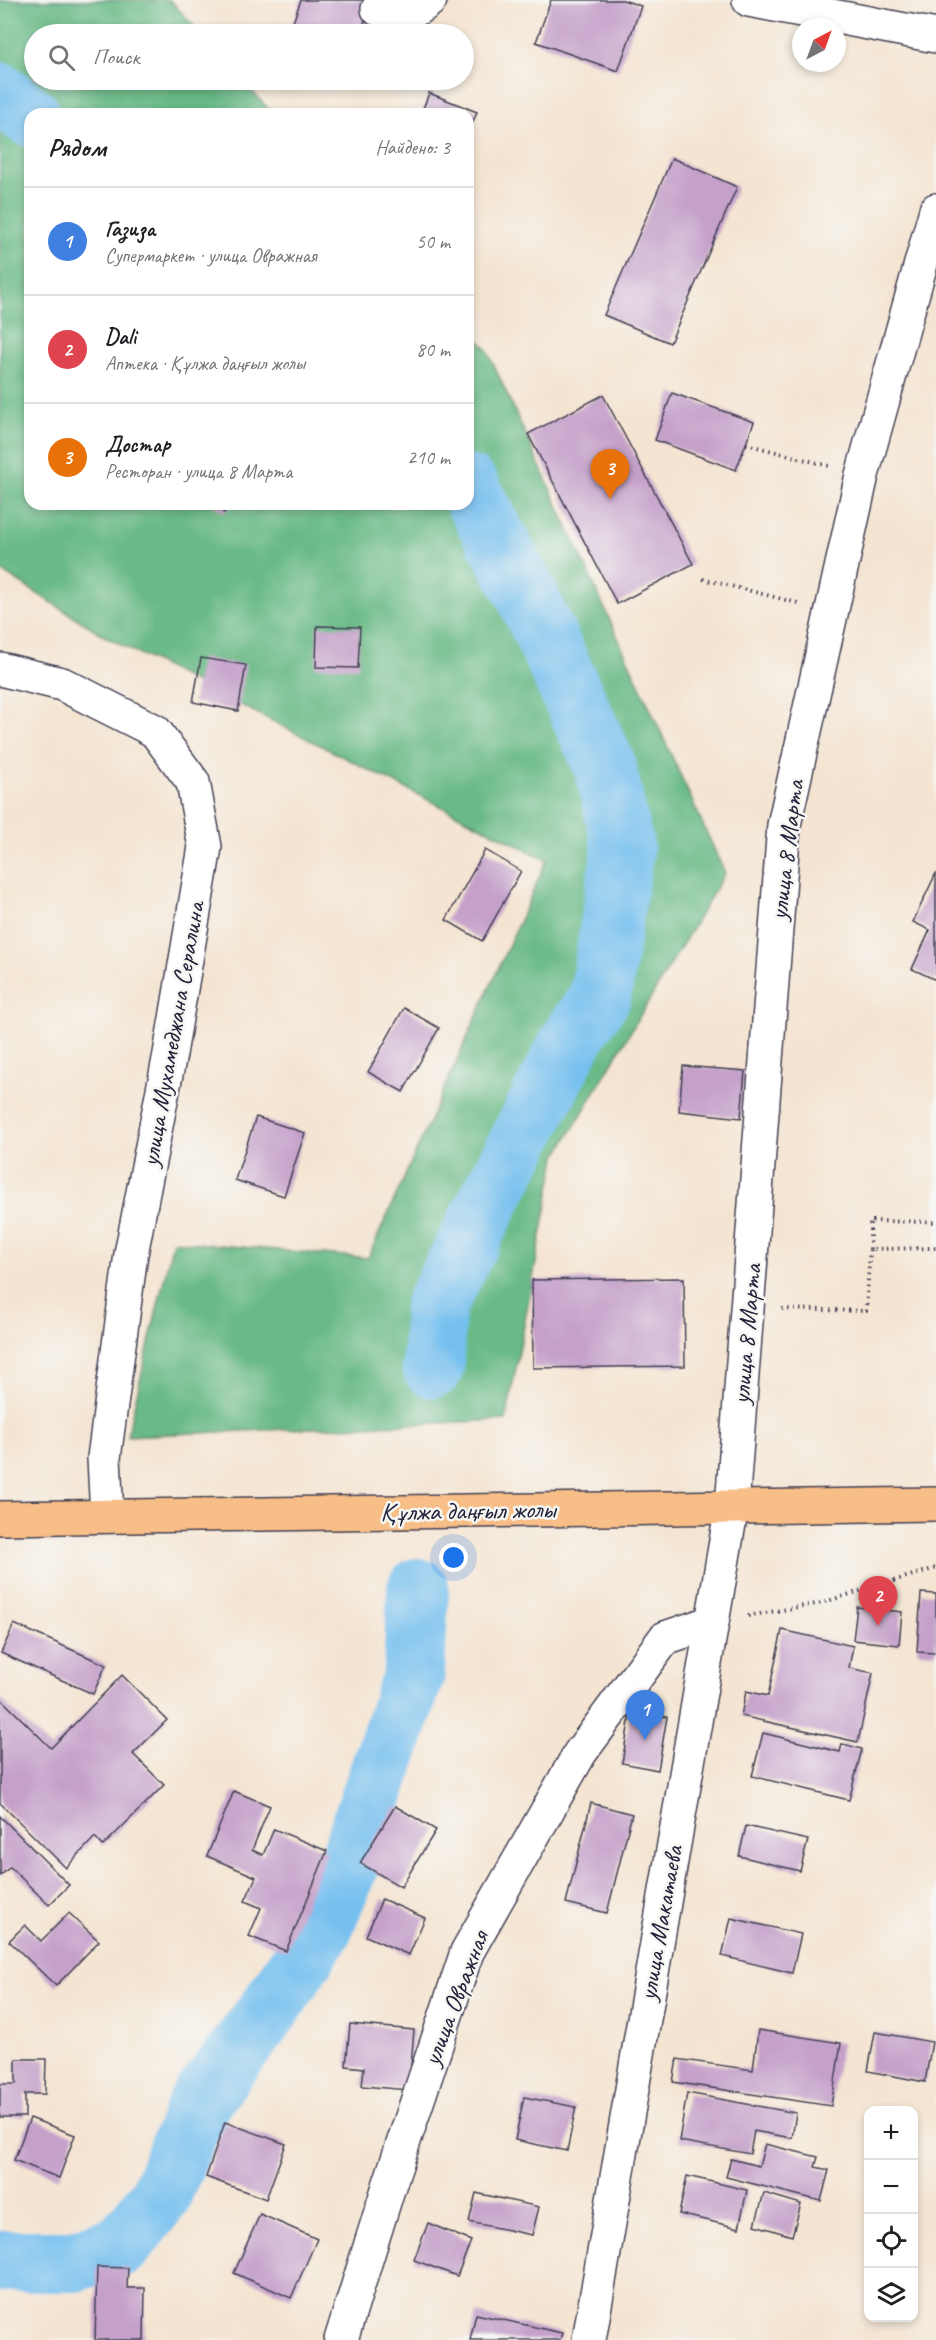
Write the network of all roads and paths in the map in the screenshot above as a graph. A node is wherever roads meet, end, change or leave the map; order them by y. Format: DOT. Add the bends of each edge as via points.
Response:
graph roads {
  1 [pos="430,0"];
  2 [pos="749,0"];
  3 [pos="378,9"];
  4 [pos="936,36"];
  5 [pos="936,210"];
  6 [pos="746,444"];
  7 [pos="862,475"];
  8 [pos="703,579"];
  9 [pos="831,612"];
  10 [pos="0,669"];
  11 [pos="936,1222"];
  12 [pos="936,1248"];
  13 [pos="870,1249"];
  14 [pos="790,1309"];
  15 [pos="936,1504"];
  16 [pos="732,1506"];
  17 [pos="107,1516"];
  18 [pos="0,1518"];
  19 [pos="936,1568"];
  20 [pos="712,1622"];
  21 [pos="341,2340"];
  22 [pos="589,2340"];
  1 -- 3 [label="street" via="414,12"];
  2 -- 4 [label="street"];
  5 -- 7 [label="street, улица 8 Марта"];
  6 -- 7 [label="path"];
  7 -- 9 [label="street, улица 8 Марта"];
  8 -- 9 [label="path"];
  9 -- 16 [label="street, улица 8 Марта" via="784,825"];
  10 -- 17 [label="street, улица Мухамеджана Сералина" via="62,684 155,730 194,782 205,847 131,1254 105,1458"];
  11 -- 13 [label="path" via="870,1221"];
  12 -- 13 [label="path"];
  13 -- 14 [label="path" via="866,1311"];
  15 -- 16 [label="main road, Құлжа даңғыл жолы"];
  16 -- 17 [label="main road, Құлжа даңғыл жолы"];
  16 -- 20 [label="street, улица Макатаева"];
  17 -- 18 [label="main road, Құлжа даңғыл жолы"];
  19 -- 20 [label="path" via="821,1603"];
  20 -- 21 [label="street, улица Овражная" via="665,1638 580,1753 467,1952"];
  20 -- 22 [label="street, улица Макатаева"];
}
